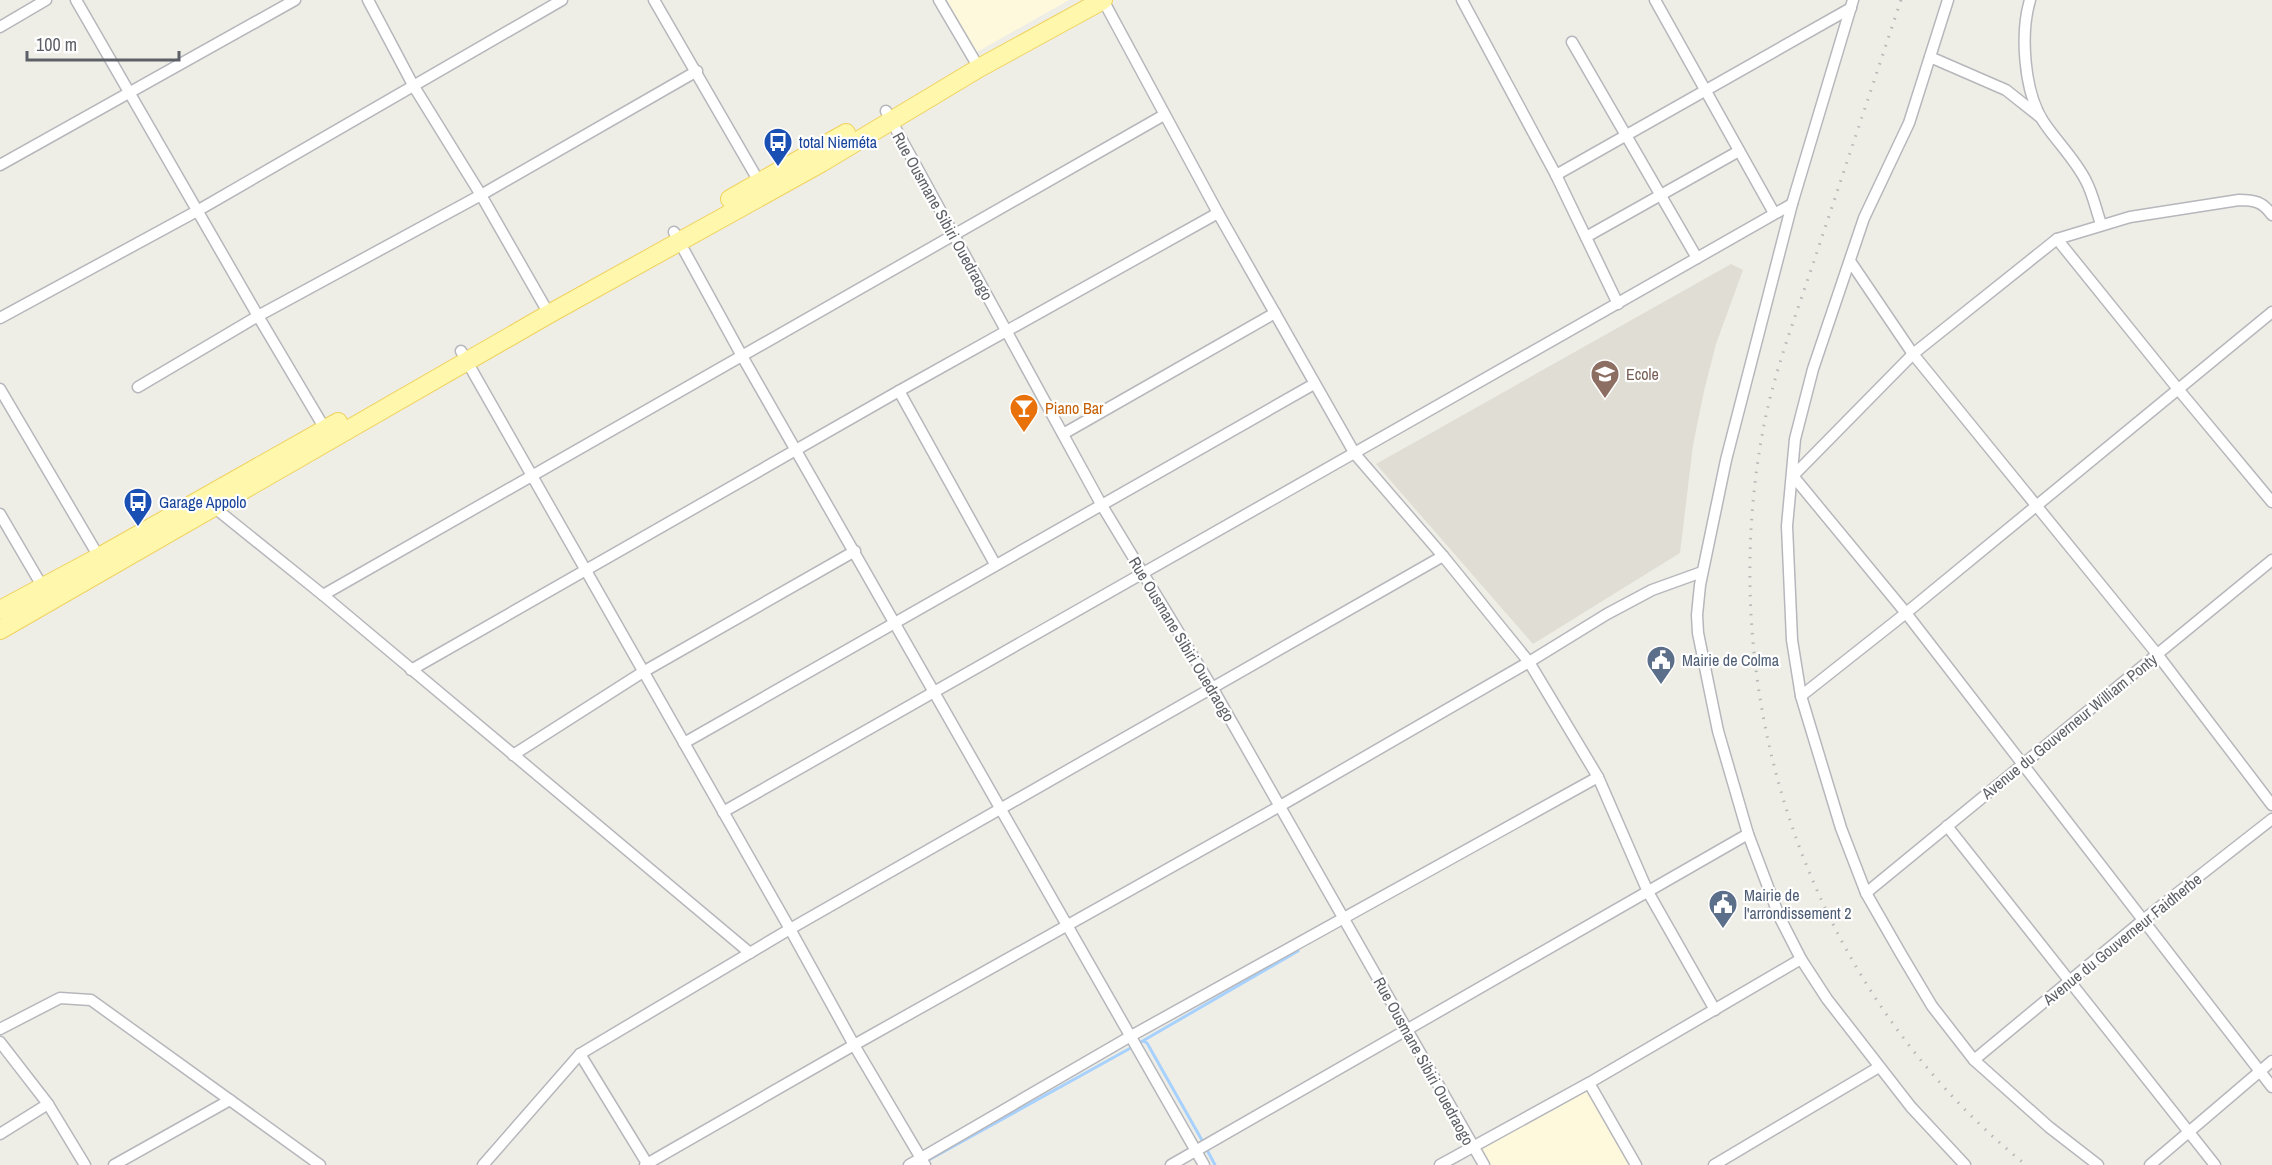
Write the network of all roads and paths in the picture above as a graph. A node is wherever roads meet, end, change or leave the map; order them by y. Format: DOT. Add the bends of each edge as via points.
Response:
graph roads {
  1 [pos="46,0"];
  2 [pos="76,0"];
  3 [pos="295,0"];
  4 [pos="368,0"];
  5 [pos="562,0"];
  6 [pos="654,0"];
  7 [pos="939,0"];
  8 [pos="1080,0"];
  9 [pos="1103,0"];
  10 [pos="1462,0"];
  11 [pos="1655,0"];
  12 [pos="1948,0"];
  13 [pos="2030,0"];
  14 [pos="1852,4"];
  15 [pos="0,27"];
  16 [pos="1572,42"];
  17 [pos="1930,57"];
  18 [pos="977,64"];
  19 [pos="697,71"];
  20 [pos="413,85"];
  21 [pos="130,91"];
  22 [pos="1706,91"];
  23 [pos="1164,115"];
  24 [pos="888,116"];
  25 [pos="2043,119"];
  26 [pos="1626,136"];
  27 [pos="1739,151"];
  28 [pos="0,165"];
  29 [pos="1556,175"];
  30 [pos="763,188"];
  31 [pos="482,195"];
  32 [pos="1661,195"];
  33 [pos="1792,204"];
  34 [pos="197,211"];
  35 [pos="1218,213"];
  36 [pos="1774,213"];
  37 [pos="2272,215"];
  38 [pos="2101,224"];
  39 [pos="954,236"];
  40 [pos="676,237"];
  41 [pos="1586,237"];
  42 [pos="2057,239"];
  43 [pos="1697,258"];
  44 [pos="1850,261"];
  45 [pos="1618,304"];
  46 [pos="546,310"];
  47 [pos="2272,312"];
  48 [pos="1275,313"];
  49 [pos="258,316"];
  50 [pos="0,318"];
  51 [pos="1006,331"];
  52 [pos="1913,354"];
  53 [pos="464,356"];
  54 [pos="742,356"];
  55 [pos="1314,384"];
  56 [pos="138,387"];
  57 [pos="0,389"];
  58 [pos="2178,389"];
  59 [pos="899,391"];
  60 [pos="328,434"];
  61 [pos="1063,434"];
  62 [pos="796,451"];
  63 [pos="1355,454"];
  64 [pos="1792,476"];
  65 [pos="532,477"];
  66 [pos="208,502"];
  67 [pos="2272,502"];
  68 [pos="1101,504"];
  69 [pos="2036,506"];
  70 [pos="0,514"];
  71 [pos="855,550"];
  72 [pos="1443,556"];
  73 [pos="99,557"];
  74 [pos="2272,560"];
  75 [pos="995,564"];
  76 [pos="586,571"];
  77 [pos="1702,572"];
  78 [pos="1143,573"];
  79 [pos="47,594"];
  80 [pos="323,596"];
  81 [pos="0,610"];
  82 [pos="1906,613"];
  83 [pos="895,623"];
  84 [pos="0,630"];
  85 [pos="2157,654"];
  86 [pos="1529,662"];
  87 [pos="411,670"];
  88 [pos="643,672"];
  89 [pos="1213,689"];
  90 [pos="935,693"];
  91 [pos="1801,696"];
  92 [pos="684,743"];
  93 [pos="513,755"];
  94 [pos="2023,764"];
  95 [pos="1598,777"];
  96 [pos="2272,805"];
  97 [pos="1280,806"];
  98 [pos="1002,807"];
  99 [pos="723,812"];
  100 [pos="2272,819"];
  101 [pos="1947,826"];
  102 [pos="1748,834"];
  103 [pos="1648,892"];
  104 [pos="1866,893"];
  105 [pos="1344,918"];
  106 [pos="2143,920"];
  107 [pos="1068,926"];
  108 [pos="790,929"];
  109 [pos="750,953"];
  110 [pos="1802,959"];
  111 [pos="2070,981"];
  112 [pos="1715,1010"];
  113 [pos="0,1029"];
  114 [pos="1408,1030"];
  115 [pos="1131,1036"];
  116 [pos="0,1042"];
  117 [pos="854,1045"];
  118 [pos="580,1054"];
  119 [pos="1974,1060"];
  120 [pos="2272,1061"];
  121 [pos="1879,1067"];
  122 [pos="2260,1071"];
  123 [pos="1589,1083"];
  124 [pos="2272,1087"];
  125 [pos="230,1100"];
  126 [pos="48,1104"];
  127 [pos="2189,1131"];
  128 [pos="0,1134"];
  129 [pos="1473,1146"];
  130 [pos="1196,1151"];
  131 [pos="923,1161"];
  132 [pos="85,1165"];
  133 [pos="114,1165"];
  134 [pos="320,1165"];
  135 [pos="483,1165"];
  136 [pos="647,1165"];
  137 [pos="909,1165"];
  138 [pos="1172,1165"];
  139 [pos="1204,1165"];
  140 [pos="1440,1165"];
  141 [pos="1484,1165"];
  142 [pos="1636,1165"];
  143 [pos="1714,1165"];
  144 [pos="1965,1165"];
  145 [pos="2098,1165"];
  146 [pos="2151,1165"];
  147 [pos="2215,1165"];
  1 -- 15 [label="street"];
  2 -- 21 [label="street"];
  3 -- 21 [label="street"];
  4 -- 20 [label="street"];
  5 -- 20 [label="street"];
  6 -- 19 [label="street"];
  7 -- 18 [label="street"];
  8 -- 18 [label="main road"];
  9 -- 18 [label="main road"];
  9 -- 23 [label="street"];
  10 -- 29 [label="street"];
  11 -- 22 [label="street"];
  12 -- 17 [label="street"];
  13 -- 25 [label="street" via="2024,27 2025,59 2032,94"];
  14 -- 22 [label="street"];
  14 -- 33 [label="street"];
  16 -- 26 [label="street"];
  17 -- 25 [label="street" via="2006,90"];
  17 -- 44 [label="street" via="1909,123 1864,218"];
  18 -- 24 [label="main road"];
  19 -- 30 [label="street"];
  19 -- 31 [label="street"];
  20 -- 31 [label="street"];
  20 -- 34 [label="street"];
  21 -- 28 [label="street"];
  21 -- 34 [label="street"];
  22 -- 26 [label="street"];
  22 -- 27 [label="street"];
  23 -- 35 [label="street"];
  23 -- 39 [label="street"];
  24 -- 30 [label="main road"];
  24 -- 39 [label="street, Rue Ousmane Sibiri Ouedraogo"];
  25 -- 38 [label="street" via="2086,180"];
  26 -- 29 [label="street"];
  26 -- 32 [label="street"];
  27 -- 32 [label="street"];
  27 -- 36 [label="street"];
  29 -- 41 [label="street"];
  30 -- 40 [label="main road"];
  31 -- 46 [label="street"];
  31 -- 49 [label="street"];
  32 -- 41 [label="street"];
  32 -- 43 [label="street"];
  33 -- 36 [label="street"];
  33 -- 77 [label="street" via="1731,439"];
  34 -- 49 [label="street"];
  34 -- 50 [label="street"];
  35 -- 48 [label="street"];
  35 -- 51 [label="street"];
  36 -- 43 [label="street"];
  37 -- 38 [label="street" via="2264,204 2239,200"];
  38 -- 42 [label="street"];
  39 -- 51 [label="street, Rue Ousmane Sibiri Ouedraogo"];
  39 -- 54 [label="street"];
  40 -- 46 [label="main road"];
  40 -- 54 [label="street"];
  41 -- 45 [label="street"];
  42 -- 52 [label="street"];
  42 -- 58 [label="street"];
  43 -- 45 [label="street"];
  44 -- 52 [label="street"];
  44 -- 64 [label="street" via="1813,369 1795,439"];
  45 -- 63 [label="street"];
  46 -- 53 [label="main road"];
  47 -- 58 [label="street"];
  48 -- 55 [label="street"];
  48 -- 61 [label="street"];
  49 -- 56 [label="street"];
  49 -- 60 [label="street"];
  51 -- 59 [label="street"];
  51 -- 61 [label="street, Rue Ousmane Sibiri Ouedraogo"];
  52 -- 64 [label="street"];
  52 -- 69 [label="street"];
  53 -- 60 [label="main road"];
  53 -- 65 [label="street"];
  54 -- 62 [label="street"];
  54 -- 65 [label="street"];
  55 -- 63 [label="street"];
  55 -- 68 [label="street"];
  57 -- 73 [label="street"];
  58 -- 67 [label="street"];
  58 -- 69 [label="street"];
  59 -- 62 [label="street"];
  59 -- 75 [label="street"];
  60 -- 66 [label="main road"];
  61 -- 68 [label="street, Rue Ousmane Sibiri Ouedraogo"];
  62 -- 71 [label="street"];
  62 -- 76 [label="street"];
  63 -- 72 [label="street"];
  63 -- 78 [label="street"];
  64 -- 82 [label="street"];
  64 -- 91 [label="street" via="1787,526 1792,640"];
  65 -- 76 [label="street"];
  65 -- 80 [label="street"];
  66 -- 73 [label="main road"];
  66 -- 79 [label="main road"];
  66 -- 80 [label="street"];
  68 -- 75 [label="street"];
  68 -- 78 [label="street, Rue Ousmane Sibiri Ouedraogo"];
  69 -- 82 [label="street"];
  69 -- 85 [label="street"];
  70 -- 79 [label="street"];
  71 -- 83 [label="street"];
  71 -- 88 [label="street"];
  72 -- 86 [label="street"];
  72 -- 89 [label="street"];
  73 -- 79 [label="main road"];
  74 -- 85 [label="street, Avenue du Gouverneur William Ponty"];
  75 -- 83 [label="street"];
  76 -- 87 [label="street"];
  76 -- 88 [label="street"];
  77 -- 86 [label="street" via="1653,590"];
  77 -- 102 [label="street" via="1697,615 1703,663"];
  78 -- 89 [label="street, Rue Ousmane Sibiri Ouedraogo"];
  78 -- 90 [label="street"];
  79 -- 81 [label="main road"];
  79 -- 84 [label="main road"];
  80 -- 87 [label="street"];
  82 -- 91 [label="street"];
  82 -- 94 [label="street"];
  83 -- 90 [label="street"];
  83 -- 92 [label="street"];
  85 -- 94 [label="street, Avenue du Gouverneur William Ponty"];
  85 -- 96 [label="street"];
  86 -- 95 [label="street"];
  86 -- 97 [label="street"];
  87 -- 93 [label="street"];
  88 -- 92 [label="street"];
  88 -- 93 [label="street"];
  89 -- 97 [label="street, Rue Ousmane Sibiri Ouedraogo"];
  89 -- 98 [label="street"];
  90 -- 98 [label="street"];
  90 -- 99 [label="street"];
  91 -- 104 [label="street" via="1841,828"];
  92 -- 99 [label="street"];
  93 -- 109 [label="street"];
  94 -- 101 [label="street, Avenue du Gouverneur William Ponty"];
  94 -- 106 [label="street"];
  95 -- 103 [label="street"];
  95 -- 105 [label="street"];
  97 -- 105 [label="street, Rue Ousmane Sibiri Ouedraogo"];
  97 -- 107 [label="street"];
  98 -- 107 [label="street"];
  98 -- 108 [label="street"];
  99 -- 108 [label="street"];
  100 -- 106 [label="street, Avenue du Gouverneur Faidherbe"];
  101 -- 104 [label="street, Avenue du Gouverneur William Ponty"];
  101 -- 111 [label="street"];
  102 -- 103 [label="street"];
  102 -- 110 [label="street" via="1766,886"];
  103 -- 112 [label="street"];
  103 -- 114 [label="street"];
  104 -- 119 [label="street" via="1932,1006"];
  105 -- 114 [label="street, Rue Ousmane Sibiri Ouedraogo"];
  105 -- 115 [label="street"];
  106 -- 111 [label="street, Avenue du Gouverneur Faidherbe"];
  106 -- 122 [label="street"];
  107 -- 115 [label="street"];
  107 -- 117 [label="street"];
  108 -- 109 [label="street"];
  108 -- 117 [label="street"];
  109 -- 118 [label="street"];
  110 -- 112 [label="street"];
  110 -- 121 [label="street"];
  111 -- 119 [label="street, Avenue du Gouverneur Faidherbe"];
  111 -- 127 [label="street"];
  112 -- 123 [label="street"];
  113 -- 125 [label="street" via="60,998 91,1000"];
  114 -- 129 [label="street, Rue Ousmane Sibiri Ouedraogo"];
  114 -- 130 [label="street"];
  115 -- 130 [label="street"];
  115 -- 131 [label="street"];
  116 -- 126 [label="street"];
  117 -- 131 [label="street"];
  117 -- 136 [label="street"];
  118 -- 135 [label="street"];
  118 -- 136 [label="street"];
  119 -- 145 [label="street"];
  120 -- 122 [label="street"];
  121 -- 143 [label="street"];
  121 -- 144 [label="street"];
  122 -- 124 [label="street"];
  122 -- 127 [label="street"];
  123 -- 129 [label="street"];
  123 -- 142 [label="street"];
  125 -- 133 [label="street"];
  125 -- 134 [label="street"];
  126 -- 128 [label="street"];
  126 -- 132 [label="street"];
  127 -- 146 [label="street"];
  127 -- 147 [label="street"];
  129 -- 140 [label="street"];
  129 -- 141 [label="street, Rue Ousmane Sibiri Ouedraogo"];
  130 -- 138 [label="street"];
  130 -- 139 [label="street"];
  131 -- 137 [label="street"];
}
